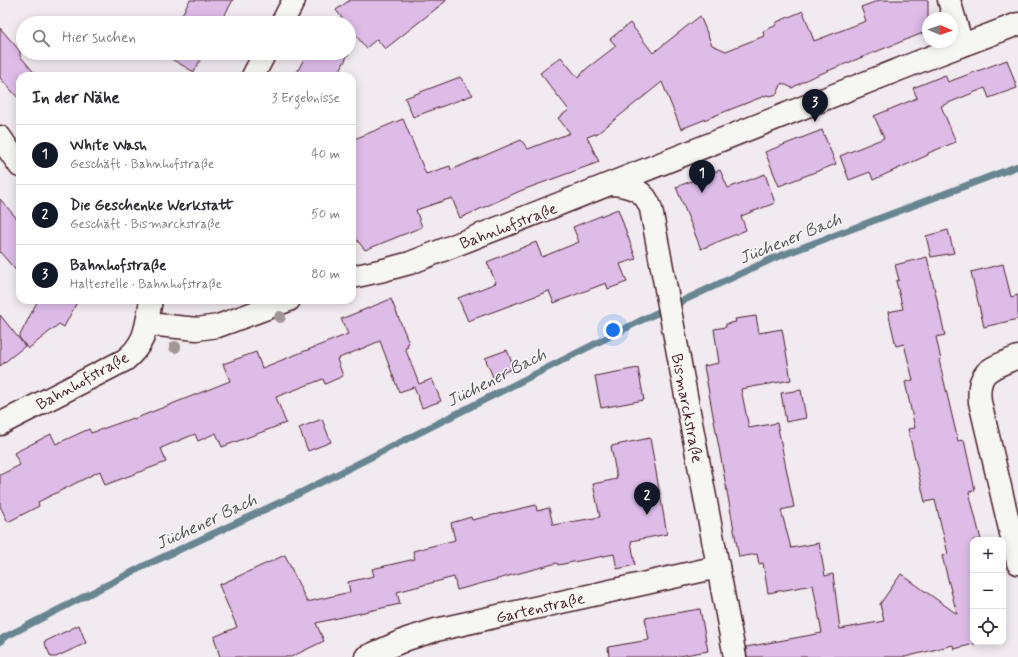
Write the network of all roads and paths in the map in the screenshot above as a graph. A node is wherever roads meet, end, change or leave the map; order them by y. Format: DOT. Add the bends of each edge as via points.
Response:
graph roads {
  1 [pos="294,0"];
  2 [pos="949,0"];
  3 [pos="286,16"];
  4 [pos="1018,24"];
  5 [pos="962,45"];
  6 [pos="261,60"];
  7 [pos="255,72"];
  8 [pos="0,136"];
  9 [pos="16,160"];
  10 [pos="612,184"];
  11 [pos="356,276"];
  12 [pos="150,304"];
  13 [pos="278,304"];
  14 [pos="148,324"];
  15 [pos="1018,357"];
  16 [pos="0,424"];
  17 [pos="1018,563"];
  18 [pos="718,567"];
  19 [pos="366,657"];
  20 [pos="735,657"];
  1 -- 3 [label="street"];
  2 -- 5 [label="street"];
  4 -- 5 [label="street, Bahnhofstraße"];
  5 -- 10 [label="street, Bahnhofstraße"];
  6 -- 7 [label="street"];
  8 -- 9 [label="street"];
  10 -- 11 [label="street, Bahnhofstraße" via="410,262"];
  10 -- 18 [label="street, Bismarckstraße" via="636,189 647,199 652,216"];
  12 -- 14 [label="street, Bahnhofstraße"];
  13 -- 14 [label="street" via="218,326 197,329"];
  14 -- 16 [label="street, Bahnhofstraße" via="140,344 125,360"];
  15 -- 17 [label="street" via="984,374 979,389"];
  18 -- 19 [label="street, Gartenstraße" via="436,630 407,639"];
  18 -- 20 [label="street, Bismarckstraße"];
}
